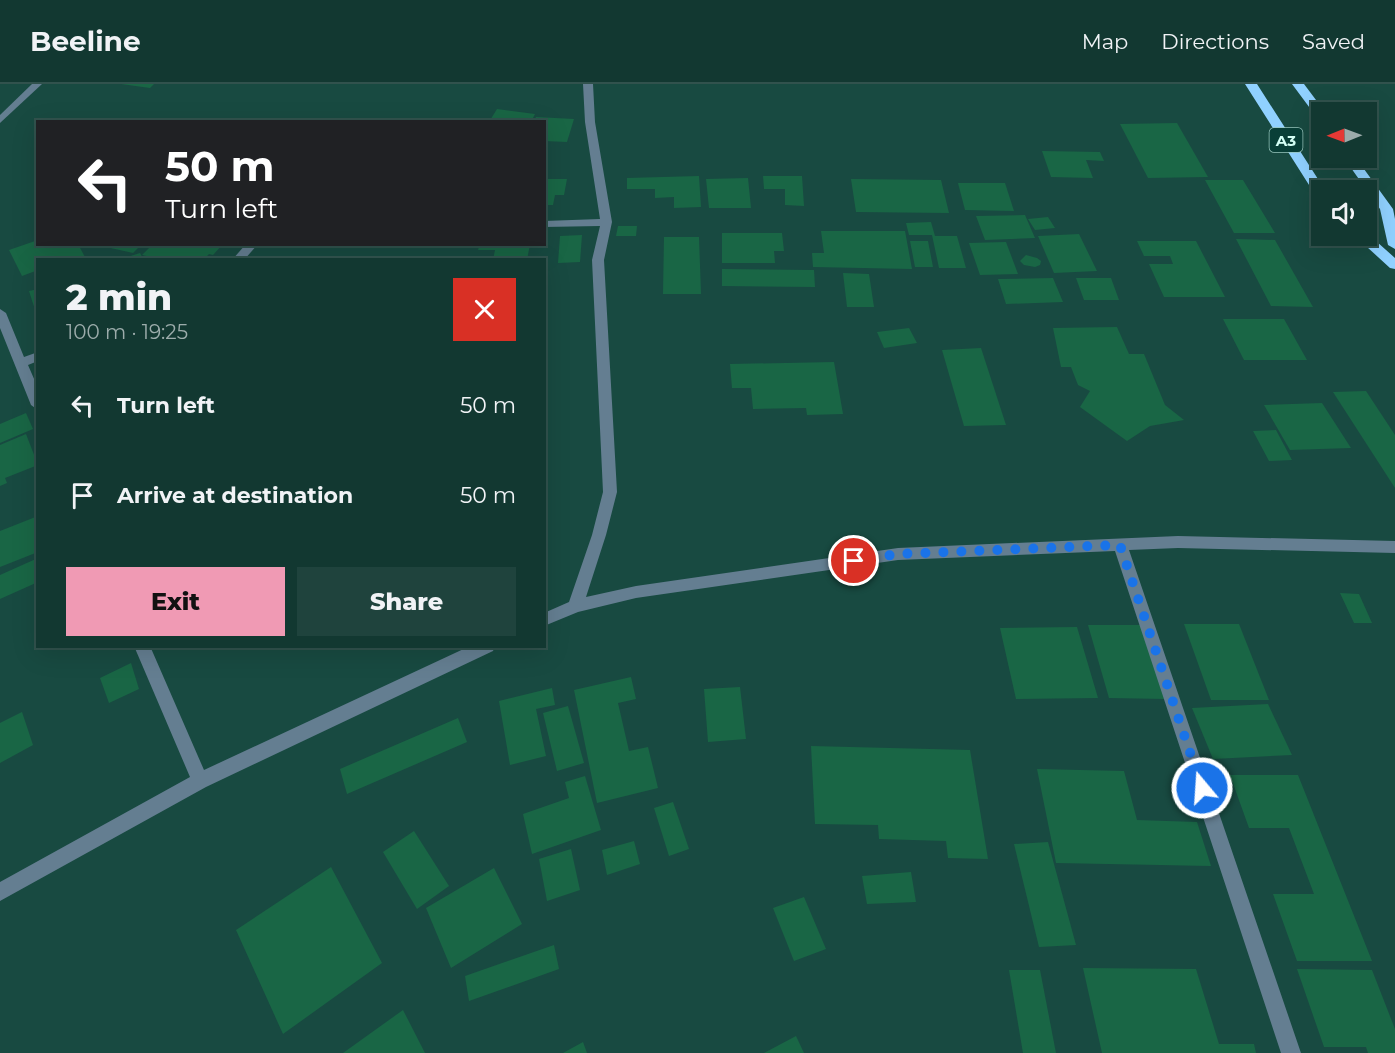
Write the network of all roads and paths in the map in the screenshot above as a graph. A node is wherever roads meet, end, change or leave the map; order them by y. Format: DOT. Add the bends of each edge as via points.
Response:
graph roads {
  1 [pos="37,84"];
  2 [pos="588,84"];
  3 [pos="1251,84"];
  4 [pos="1298,84"];
  5 [pos="1311,102"];
  6 [pos="0,120"];
  7 [pos="1357,168"];
  8 [pos="1312,180"];
  9 [pos="606,222"];
  10 [pos="546,224"];
  11 [pos="1395,245"];
  12 [pos="251,246"];
  13 [pos="1373,246"];
  14 [pos="239,258"];
  15 [pos="1395,265"];
  16 [pos="0,313"];
  17 [pos="36,357"];
  18 [pos="20,363"];
  19 [pos="36,400"];
  20 [pos="1120,545"];
  21 [pos="1395,547"];
  22 [pos="574,606"];
  23 [pos="546,619"];
  24 [pos="143,648"];
  25 [pos="484,648"];
  26 [pos="200,781"];
  27 [pos="0,892"];
  28 [pos="1291,1053"];
  1 -- 6 [label="street"];
  2 -- 9 [label="street"];
  3 -- 8 [label="highway, A3"];
  4 -- 5 [label="highway, A3"];
  7 -- 11 [label="highway" via="1386,209"];
  9 -- 10 [label="street"];
  9 -- 22 [label="street" via="598,260 610,492"];
  12 -- 14 [label="street"];
  13 -- 15 [label="highway"];
  16 -- 18 [label="street"];
  17 -- 18 [label="street"];
  18 -- 19 [label="street"];
  20 -- 21 [label="street" via="1178,542"];
  20 -- 22 [label="street" via="898,554 636,592"];
  20 -- 28 [label="street"];
  22 -- 23 [label="street"];
  24 -- 26 [label="street"];
  25 -- 26 [label="street"];
  26 -- 27 [label="street"];
}
